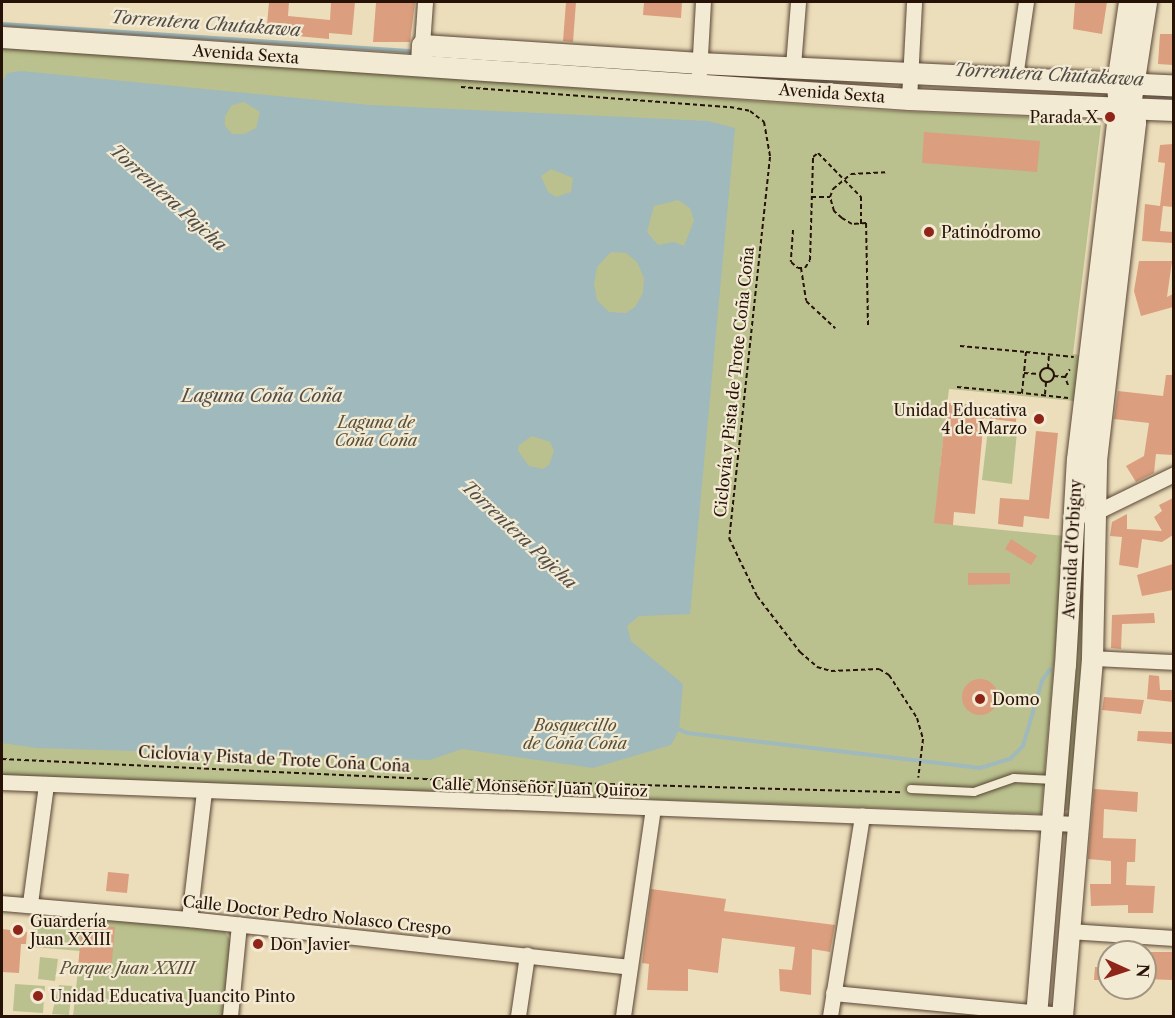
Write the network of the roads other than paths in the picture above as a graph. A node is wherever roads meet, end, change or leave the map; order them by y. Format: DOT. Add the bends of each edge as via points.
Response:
graph roads {
  1 [pos="425,2"];
  2 [pos="703,2"];
  3 [pos="798,2"];
  4 [pos="914,2"];
  5 [pos="1026,2"];
  6 [pos="1130,2"];
  7 [pos="1146,2"];
  8 [pos="2,37"];
  9 [pos="422,55"];
  10 [pos="793,66"];
  11 [pos="699,73"];
  12 [pos="1015,77"];
  13 [pos="909,83"];
  14 [pos="1173,85"];
  15 [pos="1125,94"];
  16 [pos="1173,110"];
  17 [pos="1173,474"];
  18 [pos="1084,516"];
  19 [pos="1092,657"];
  20 [pos="1173,662"];
  21 [pos="1055,780"];
  22 [pos="2,782"];
  23 [pos="46,784"];
  24 [pos="911,789"];
  25 [pos="204,791"];
  26 [pos="653,809"];
  27 [pos="862,816"];
  28 [pos="1052,823"];
  29 [pos="1077,824"];
  30 [pos="2,903"];
  31 [pos="30,903"];
  32 [pos="189,919"];
  33 [pos="240,924"];
  34 [pos="1069,931"];
  35 [pos="1173,938"];
  36 [pos="527,955"];
  37 [pos="628,967"];
  38 [pos="833,993"];
  39 [pos="1037,1014"];
  40 [pos="1062,1016"];
  41 [pos="230,1017"];
  42 [pos="518,1017"];
  43 [pos="623,1017"];
  44 [pos="830,1017"];
  1 -- 9 [label="street"];
  2 -- 11 [label="street"];
  3 -- 10 [label="street"];
  4 -- 13 [label="street"];
  5 -- 12 [label="street"];
  6 -- 15 [label="main road"];
  7 -- 15 [label="main road"];
  8 -- 9 [label="main road, Avenida Sexta"];
  9 -- 11 [label="main road, Avenida Sexta"];
  10 -- 11 [label="main road, Avenida Sexta"];
  10 -- 13 [label="main road, Avenida Sexta"];
  11 -- 13 [label="main road, Avenida Sexta"];
  12 -- 13 [label="main road, Avenida Sexta"];
  12 -- 15 [label="main road, Avenida Sexta"];
  13 -- 15 [label="main road, Avenida Sexta"];
  14 -- 15 [label="main road, Avenida Sexta"];
  15 -- 16 [label="main road, Avenida Sexta"];
  15 -- 18 [label="main road, Avenida d'Orbigny" via="1096,460"];
  17 -- 18 [label="street"];
  18 -- 19 [label="main road, Avenida d'Orbigny"];
  18 -- 21 [label="main road, Avenida d'Orbigny"];
  19 -- 20 [label="street"];
  19 -- 29 [label="main road, Avenida d'Orbigny"];
  21 -- 24 [label="lane" via="1014,778 974,792"];
  21 -- 28 [label="main road, Avenida d'Orbigny"];
  22 -- 23 [label="street, Calle Monseñor Juan Quiroz"];
  23 -- 25 [label="street, Calle Monseñor Juan Quiroz"];
  23 -- 31 [label="street"];
  25 -- 26 [label="street, Calle Monseñor Juan Quiroz"];
  25 -- 32 [label="street"];
  26 -- 27 [label="street, Calle Monseñor Juan Quiroz"];
  26 -- 37 [label="street"];
  27 -- 28 [label="street, Calle Monseñor Juan Quiroz"];
  27 -- 38 [label="street"];
  28 -- 29 [label="street, Calle Monseñor Juan Quiroz"];
  28 -- 39 [label="main road, Avenida d'Orbigny"];
  29 -- 34 [label="main road, Avenida d'Orbigny"];
  30 -- 31 [label="street, Calle Doctor Pedro Nolasco Crespo"];
  31 -- 32 [label="street, Calle Doctor Pedro Nolasco Crespo"];
  32 -- 33 [label="street, Calle Doctor Pedro Nolasco Crespo"];
  33 -- 36 [label="street, Calle Doctor Pedro Nolasco Crespo"];
  33 -- 41 [label="street"];
  34 -- 35 [label="street"];
  34 -- 40 [label="main road, Avenida d'Orbigny"];
  36 -- 37 [label="street, Calle Doctor Pedro Nolasco Crespo"];
  36 -- 42 [label="street"];
  37 -- 43 [label="street"];
  38 -- 39 [label="street"];
  38 -- 44 [label="street"];
  39 -- 40 [label="street"];
}
